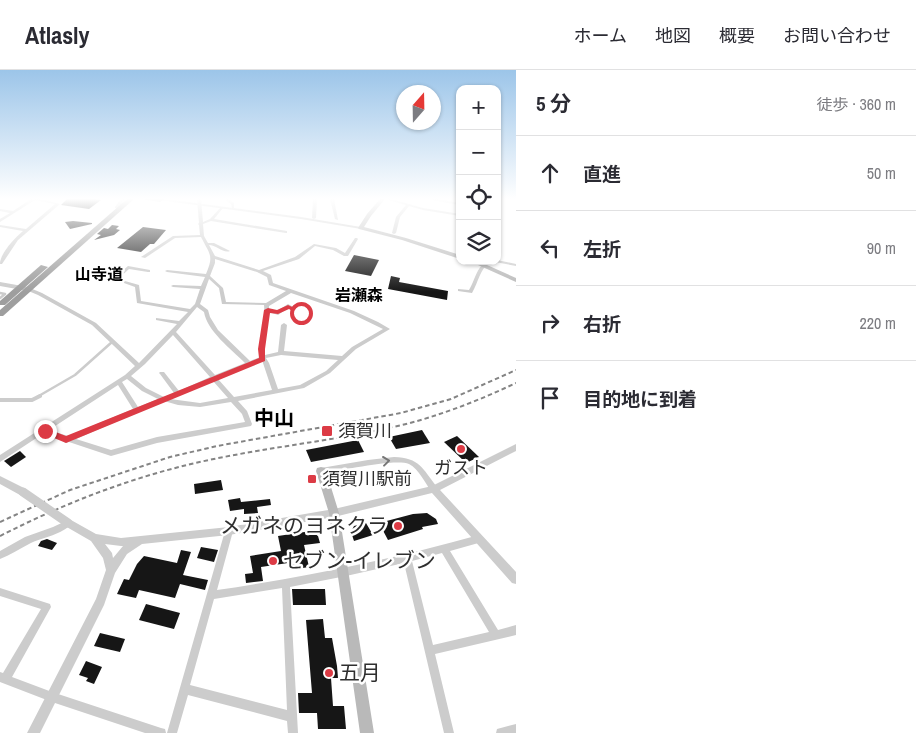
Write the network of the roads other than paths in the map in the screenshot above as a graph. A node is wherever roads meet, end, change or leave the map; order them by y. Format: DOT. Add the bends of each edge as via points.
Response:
graph roads {
  1 [pos="26,230"];
  2 [pos="90,230"];
  3 [pos="94,230"];
  4 [pos="201,230"];
  5 [pos="273,230"];
  6 [pos="373,230"];
  7 [pos="378,230"];
  8 [pos="395,230"];
  9 [pos="286,232"];
  10 [pos="394,233"];
  11 [pos="202,236"];
  12 [pos="356,240"];
  13 [pos="206,244"];
  14 [pos="228,251"];
  15 [pos="456,254"];
  16 [pos="456,254"];
  17 [pos="143,257"];
  18 [pos="213,258"];
  19 [pos="0,262"];
  20 [pos="501,262"];
  21 [pos="482,265"];
  22 [pos="488,265"];
  23 [pos="489,265"];
  24 [pos="516,266"];
  25 [pos="148,271"];
  26 [pos="259,271"];
  27 [pos="167,272"];
  28 [pos="208,276"];
  29 [pos="516,276"];
  30 [pos="516,280"];
  31 [pos="0,284"];
  32 [pos="173,286"];
  33 [pos="19,287"];
  34 [pos="203,288"];
  35 [pos="28,289"];
  36 [pos="460,290"];
  37 [pos="290,292"];
  38 [pos="0,293"];
  39 [pos="0,298"];
  40 [pos="197,304"];
  41 [pos="0,306"];
  42 [pos="267,308"];
  43 [pos="192,311"];
  44 [pos="301,313"];
  45 [pos="0,314"];
  46 [pos="158,319"];
  47 [pos="181,323"];
  48 [pos="284,325"];
  49 [pos="172,332"];
  50 [pos="112,342"];
  51 [pos="281,353"];
  52 [pos="342,358"];
  53 [pos="263,359"];
  54 [pos="250,364"];
  55 [pos="138,366"];
  56 [pos="162,373"];
  57 [pos="127,376"];
  58 [pos="215,379"];
  59 [pos="119,381"];
  60 [pos="276,392"];
  61 [pos="178,394"];
  62 [pos="163,399"];
  63 [pos="0,400"];
  64 [pos="233,400"];
  65 [pos="137,410"];
  66 [pos="45,431"];
  67 [pos="66,440"];
  68 [pos="516,447"];
  69 [pos="0,459"];
  70 [pos="320,471"];
  71 [pos="0,480"];
  72 [pos="434,489"];
  73 [pos="334,514"];
  74 [pos="68,522"];
  75 [pos="229,531"];
  76 [pos="94,538"];
  77 [pos="479,539"];
  78 [pos="138,542"];
  79 [pos="444,549"];
  80 [pos="0,555"];
  81 [pos="407,559"];
  82 [pos="111,570"];
  83 [pos="344,574"];
  84 [pos="516,579"];
  85 [pos="286,585"];
  86 [pos="0,592"];
  87 [pos="211,596"];
  88 [pos="516,630"];
  89 [pos="496,635"];
  90 [pos="429,651"];
  91 [pos="2,678"];
  92 [pos="185,690"];
  93 [pos="52,697"];
  94 [pos="292,717"];
  95 [pos="516,729"];
  96 [pos="33,733"];
  97 [pos="161,733"];
  98 [pos="172,733"];
  99 [pos="293,733"];
  100 [pos="367,733"];
  101 [pos="449,733"];
  102 [pos="501,733"];
  1 -- 19 [label="street"];
  2 -- 33 [label="highway"];
  3 -- 35 [label="highway"];
  4 -- 11 [label="street"];
  5 -- 9 [label="street"];
  6 -- 15 [label="main road"];
  7 -- 10 [label="main road"];
  8 -- 10 [label="street"];
  10 -- 16 [label="main road"];
  11 -- 13 [label="street"];
  11 -- 17 [label="street" via="174,237"];
  12 -- 26 [label="street" via="346,255 314,245 297,258"];
  13 -- 14 [label="street"];
  13 -- 18 [label="street"];
  18 -- 26 [label="street"];
  18 -- 28 [label="street"];
  20 -- 24 [label="street"];
  21 -- 36 [label="street" via="470,292"];
  22 -- 30 [label="main road"];
  23 -- 29 [label="main road"];
  25 -- 43 [label="street" via="128,267 115,278 137,286 139,302"];
  26 -- 37 [label="street" via="269,276 271,284"];
  27 -- 28 [label="street"];
  28 -- 34 [label="street"];
  28 -- 42 [label="street" via="221,288 224,303 240,302"];
  31 -- 33 [label="street"];
  32 -- 34 [label="street"];
  33 -- 35 [label="street"];
  33 -- 41 [label="highway"];
  34 -- 40 [label="street"];
  35 -- 45 [label="highway"];
  35 -- 50 [label="street" via="94,324"];
  37 -- 42 [label="street"];
  37 -- 52 [label="street" via="335,306 387,329"];
  38 -- 39 [label="lane" via="5,294"];
  40 -- 43 [label="street"];
  40 -- 54 [label="street" via="206,311 216,331"];
  42 -- 44 [label="street" via="278,312 288,306"];
  42 -- 53 [label="street" via="261,349"];
  43 -- 47 [label="street"];
  46 -- 47 [label="street"];
  47 -- 49 [label="street"];
  48 -- 51 [label="street"];
  49 -- 55 [label="street"];
  49 -- 58 [label="street"];
  50 -- 55 [label="street"];
  50 -- 63 [label="lane" via="75,375 32,400"];
  51 -- 52 [label="street"];
  51 -- 53 [label="street"];
  52 -- 60 [label="street" via="328,372 302,388"];
  53 -- 54 [label="street"];
  53 -- 60 [label="street"];
  54 -- 58 [label="street"];
  55 -- 57 [label="street"];
  56 -- 61 [label="street"];
  57 -- 59 [label="street"];
  57 -- 62 [label="street" via="144,391"];
  58 -- 61 [label="street"];
  58 -- 64 [label="street"];
  59 -- 65 [label="street"];
  59 -- 66 [label="street"];
  60 -- 64 [label="street"];
  61 -- 62 [label="street"];
  62 -- 64 [label="street" via="200,405"];
  62 -- 65 [label="street"];
  64 -- 67 [label="street" via="245,413 249,424 157,440 111,453"];
  65 -- 67 [label="street"];
  66 -- 67 [label="street"];
  66 -- 69 [label="street"];
  68 -- 72 [label="street"];
  70 -- 72 [label="street, one-way" via="407,460"];
  70 -- 73 [label="main road"];
  71 -- 74 [label="street, bridge"];
  72 -- 73 [label="street"];
  72 -- 77 [label="street"];
  73 -- 75 [label="street"];
  73 -- 83 [label="main road"];
  74 -- 76 [label="street"];
  74 -- 80 [label="street"];
  75 -- 78 [label="street"];
  75 -- 87 [label="street"];
  76 -- 78 [label="street"];
  76 -- 82 [label="street" via="108,556"];
  77 -- 79 [label="street"];
  77 -- 84 [label="street"];
  78 -- 82 [label="street" via="124,551"];
  79 -- 81 [label="street"];
  79 -- 89 [label="street"];
  81 -- 83 [label="street"];
  81 -- 90 [label="street"];
  82 -- 93 [label="street" via="100,601"];
  83 -- 85 [label="street"];
  83 -- 100 [label="main road"];
  85 -- 87 [label="street"];
  85 -- 94 [label="street"];
  86 -- 91 [label="street" via="47,608"];
  87 -- 92 [label="street"];
  88 -- 89 [label="street"];
  89 -- 90 [label="street"];
  90 -- 101 [label="street"];
  91 -- 93 [label="street"];
  92 -- 94 [label="street"];
  92 -- 98 [label="street"];
  93 -- 96 [label="street"];
  93 -- 97 [label="street"];
  94 -- 99 [label="street"];
  95 -- 102 [label="street"];
}
